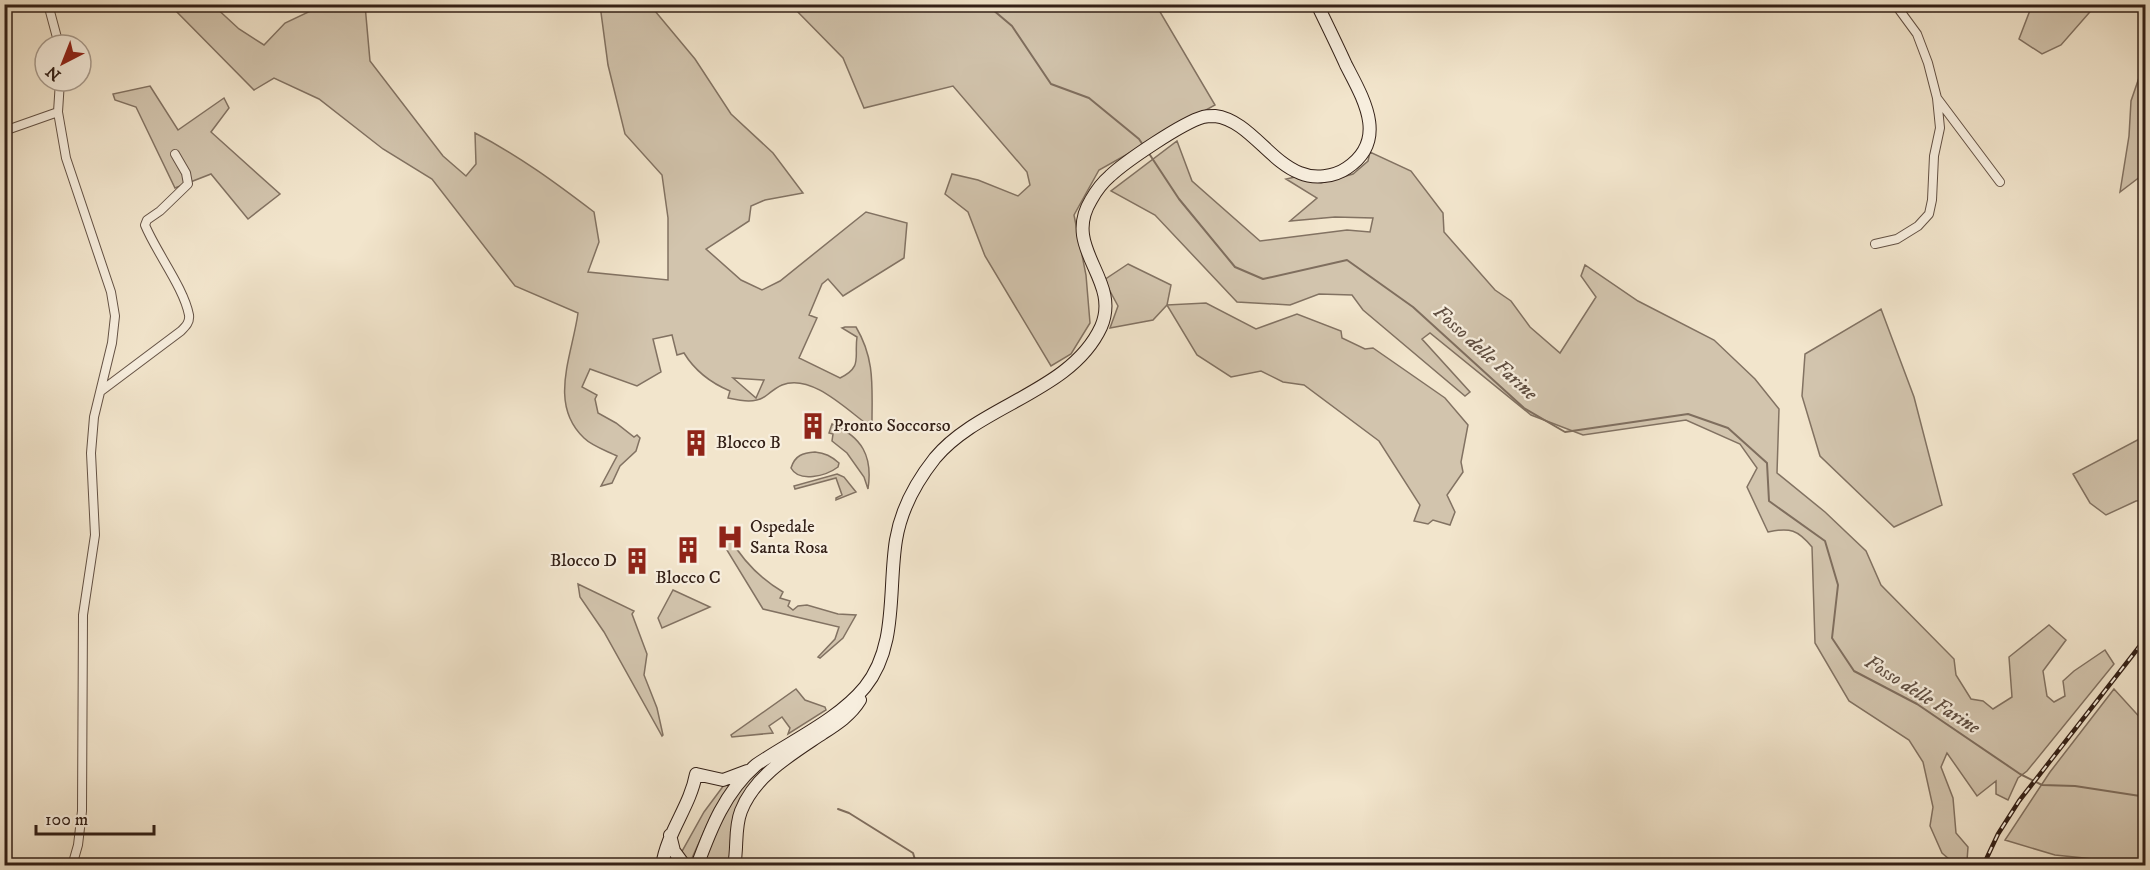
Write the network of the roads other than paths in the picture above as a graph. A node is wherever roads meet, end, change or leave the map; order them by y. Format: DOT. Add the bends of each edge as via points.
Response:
graph roads {
  1 [pos="48,4"];
  2 [pos="1317,4"];
  3 [pos="1895,4"];
  4 [pos="56,33"];
  5 [pos="59,93"];
  6 [pos="1937,98"];
  7 [pos="58,112"];
  8 [pos="4,131"];
  9 [pos="175,154"];
  10 [pos="2000,182"];
  11 [pos="1875,244"];
  12 [pos="101,391"];
  13 [pos="866,685"];
  14 [pos="756,765"];
  15 [pos="670,834"];
  16 [pos="697,863"];
  17 [pos="663,865"];
  18 [pos="72,866"];
  19 [pos="670,866"];
  20 [pos="685,866"];
  21 [pos="734,866"];
  1 -- 4 [label="street"];
  2 -- 13 [label="main road" via="1368,111 1370,127 1362,153 1333,174 1299,173 1239,126 1219,117 1203,117 1110,176 1091,200 1082,223 1085,246 1105,293 1105,316 1100,328 1080,357 1064,371 960,435 925,471 902,516 887,639"];
  3 -- 6 [label="street" via="1917,34"];
  5 -- 7 [label="street"];
  6 -- 10 [label="street"];
  6 -- 11 [label="street" via="1940,128 1929,214 1897,239"];
  7 -- 8 [label="street"];
  7 -- 12 [label="street" via="66,158 111,292 115,316"];
  9 -- 12 [label="street" via="188,184 145,225 181,294 188,323"];
  12 -- 18 [label="street" via="91,453 95,535 83,615 82,811"];
  13 -- 14 [label="main road" via="842,710"];
  13 -- 21 [label="main road" via="858,704 846,718 776,766 748,796 739,817"];
  14 -- 15 [label="main road" via="723,780 696,774"];
  14 -- 16 [label="main road" via="722,807"];
  15 -- 17 [label="main road"];
  15 -- 20 [label="main road" via="674,851"];
  17 -- 19 [label="main road"];
}
